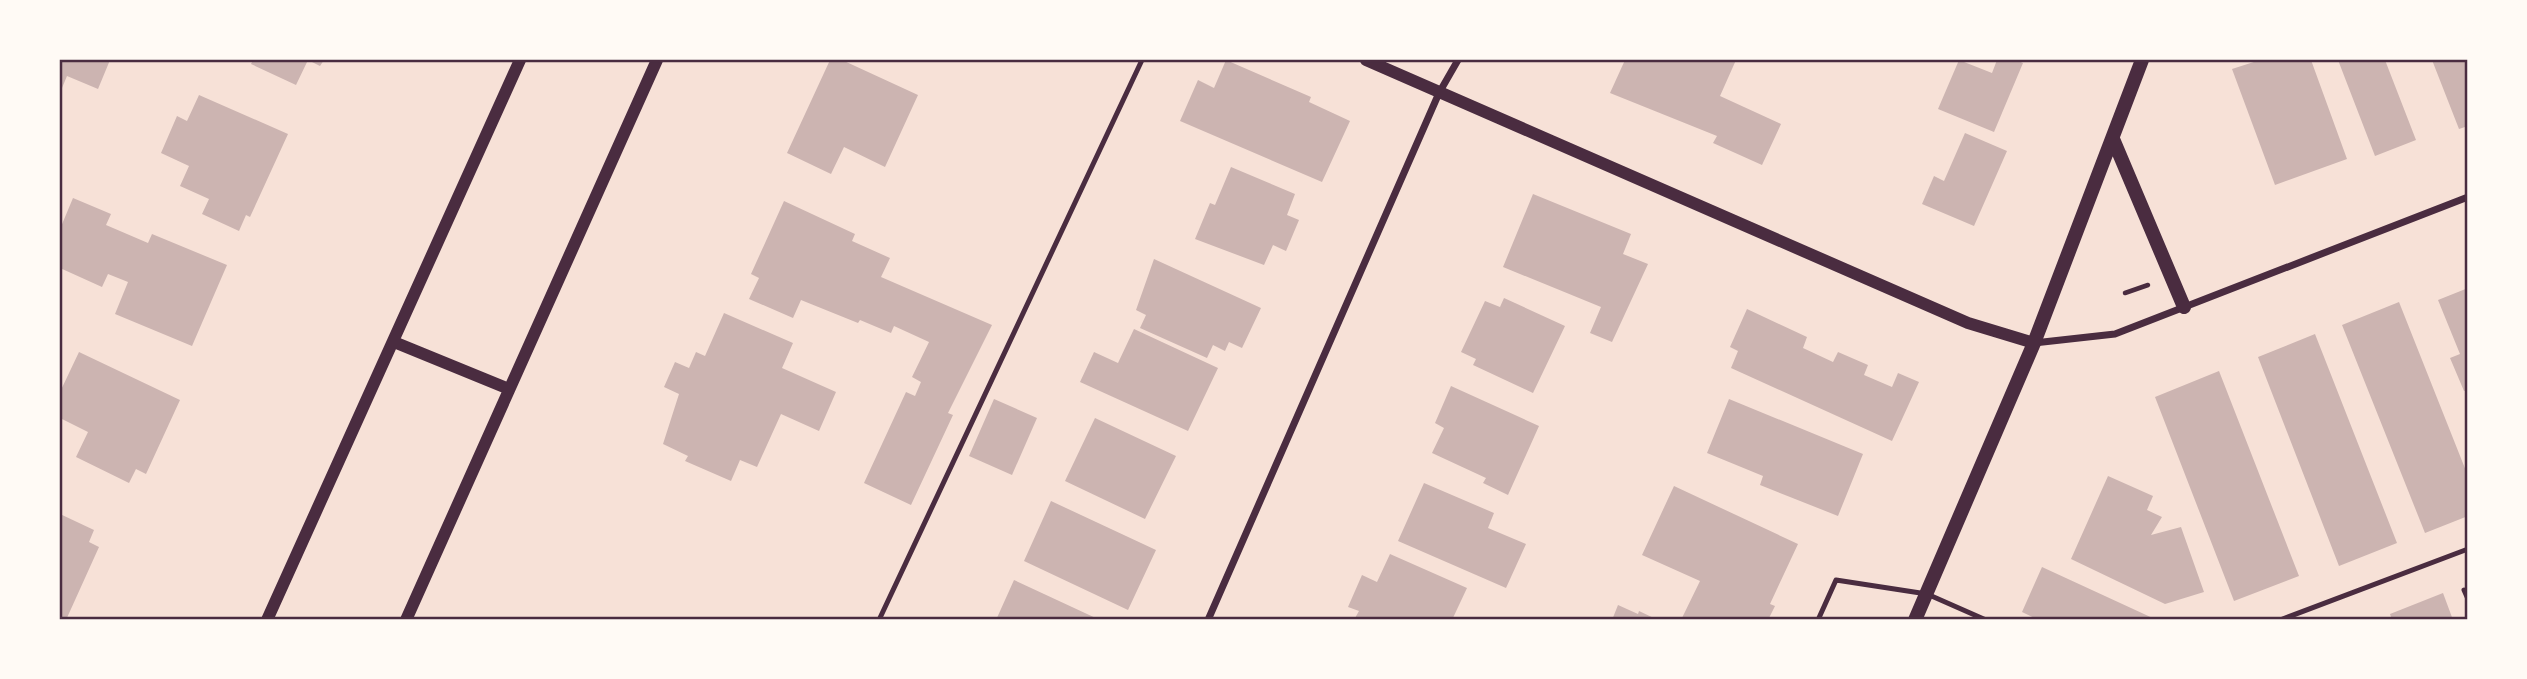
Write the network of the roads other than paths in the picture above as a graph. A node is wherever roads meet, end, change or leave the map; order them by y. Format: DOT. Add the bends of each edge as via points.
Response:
graph roads {
  1 [pos="520,60"];
  2 [pos="657,60"];
  3 [pos="1142,60"];
  4 [pos="1366,60"];
  5 [pos="1458,60"];
  6 [pos="2142,60"];
  7 [pos="1439,93"];
  8 [pos="2113,139"];
  9 [pos="2468,197"];
  10 [pos="2184,307"];
  11 [pos="394,342"];
  12 [pos="2034,343"];
  13 [pos="509,389"];
  14 [pos="2468,549"];
  15 [pos="2464,590"];
  16 [pos="1927,594"];
  17 [pos="2468,599"];
  18 [pos="267,620"];
  19 [pos="406,620"];
  20 [pos="880,620"];
  21 [pos="1208,620"];
  22 [pos="1818,620"];
  23 [pos="1915,620"];
  24 [pos="1986,620"];
  25 [pos="2280,620"];
  1 -- 11 [label="street"];
  2 -- 13 [label="street"];
  3 -- 20 [label="lane"];
  4 -- 7 [label="street"];
  5 -- 7 [label="street"];
  6 -- 8 [label="main road"];
  7 -- 12 [label="street" via="1968,323"];
  7 -- 21 [label="street"];
  8 -- 10 [label="main road"];
  8 -- 12 [label="main road"];
  9 -- 10 [label="street"];
  10 -- 12 [label="street" via="2115,334"];
  11 -- 13 [label="street"];
  11 -- 18 [label="street"];
  12 -- 16 [label="main road"];
  13 -- 19 [label="street"];
  14 -- 25 [label="lane"];
  15 -- 17 [label="lane"];
  16 -- 22 [label="lane" via="1836,580"];
  16 -- 23 [label="main road"];
  16 -- 24 [label="lane"];
}
